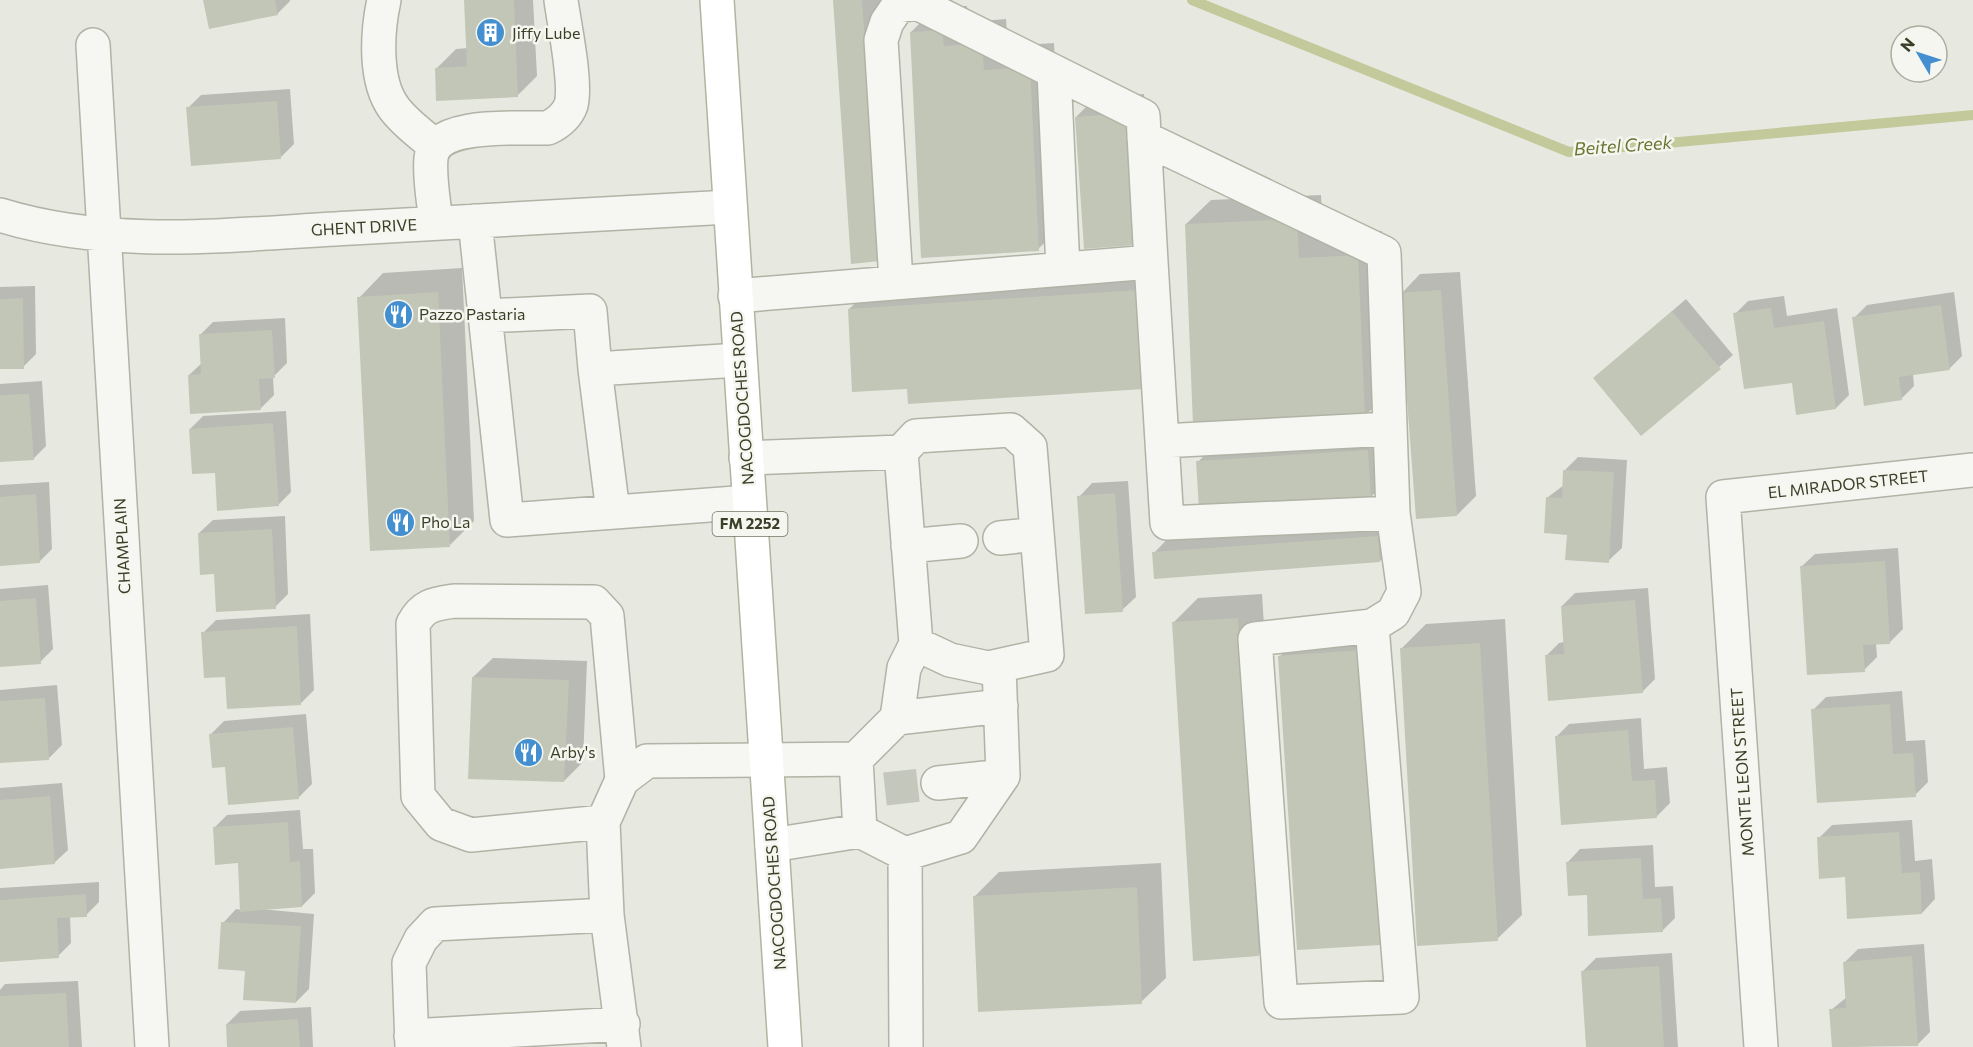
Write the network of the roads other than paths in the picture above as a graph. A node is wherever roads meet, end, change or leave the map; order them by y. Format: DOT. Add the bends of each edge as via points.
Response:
graph roads {
  1 [pos="384,0"];
  2 [pos="561,0"];
  3 [pos="717,0"];
  4 [pos="93,45"];
  5 [pos="1054,72"];
  6 [pos="1144,138"];
  7 [pos="435,146"];
  8 [pos="729,207"];
  9 [pos="0,215"];
  10 [pos="475,221"];
  11 [pos="436,223"];
  12 [pos="104,236"];
  13 [pos="1151,262"];
  14 [pos="1063,269"];
  15 [pos="896,281"];
  16 [pos="735,296"];
  17 [pos="485,316"];
  18 [pos="740,360"];
  19 [pos="596,369"];
  20 [pos="1390,429"];
  21 [pos="1162,441"];
  22 [pos="901,452"];
  23 [pos="746,458"];
  24 [pos="1973,470"];
  25 [pos="1723,498"];
  26 [pos="749,502"];
  27 [pos="613,512"];
  28 [pos="1393,513"];
  29 [pos="1037,534"];
  30 [pos="1000,538"];
  31 [pos="962,541"];
  32 [pos="908,546"];
  33 [pos="1372,626"];
  34 [pos="916,645"];
  35 [pos="999,666"];
  36 [pos="1001,706"];
  37 [pos="897,718"];
  38 [pos="856,759"];
  39 [pos="766,761"];
  40 [pos="1003,776"];
  41 [pos="622,780"];
  42 [pos="938,783"];
  43 [pos="603,822"];
  44 [pos="860,831"];
  45 [pos="772,845"];
  46 [pos="905,854"];
  47 [pos="607,915"];
  48 [pos="624,1036"];
  49 [pos="411,1041"];
  50 [pos="152,1047"];
  51 [pos="785,1047"];
  52 [pos="906,1047"];
  53 [pos="1761,1047"];
  1 -- 7 [label="street" via="380,19 383,82 393,107"];
  2 -- 7 [label="street" via="571,105 559,123 548,128 458,132"];
  3 -- 8 [label="main road, NACOGDOCHES ROAD / FM 2252"];
  4 -- 12 [label="street, CHAMPLAIN"];
  5 -- 6 [label="street" via="1143,116"];
  5 -- 14 [label="street"];
  5 -- 15 [label="street" via="918,3 898,6 881,40"];
  6 -- 13 [label="street"];
  6 -- 20 [label="street" via="1384,253"];
  7 -- 11 [label="street" via="430,156"];
  8 -- 10 [label="street, GHENT DRIVE"];
  8 -- 16 [label="main road, NACOGDOCHES ROAD / FM 2252"];
  9 -- 12 [label="street, GHENT DRIVE"];
  10 -- 11 [label="street, GHENT DRIVE"];
  10 -- 17 [label="street"];
  11 -- 12 [label="street, GHENT DRIVE" via="222,235"];
  12 -- 50 [label="street, CHAMPLAIN"];
  13 -- 14 [label="street"];
  13 -- 21 [label="street"];
  14 -- 15 [label="street"];
  15 -- 16 [label="street"];
  16 -- 18 [label="main road, NACOGDOCHES ROAD / FM 2252"];
  17 -- 19 [label="street" via="590,311"];
  17 -- 27 [label="street" via="507,520"];
  18 -- 19 [label="street"];
  18 -- 23 [label="main road, NACOGDOCHES ROAD / FM 2252"];
  19 -- 27 [label="street"];
  20 -- 21 [label="street"];
  20 -- 28 [label="street"];
  21 -- 28 [label="street" via="1167,524"];
  22 -- 23 [label="street"];
  22 -- 29 [label="street" via="916,436 1011,430 1030,447"];
  22 -- 32 [label="street"];
  23 -- 26 [label="main road, NACOGDOCHES ROAD / FM 2252"];
  24 -- 25 [label="street, EL MIRADOR STREET"];
  25 -- 53 [label="street, MONTE LEON STREET"];
  26 -- 27 [label="street"];
  26 -- 39 [label="main road, NACOGDOCHES ROAD / FM 2252"];
  28 -- 33 [label="street" via="1404,592 1393,613"];
  29 -- 30 [label="street"];
  29 -- 35 [label="street" via="1047,655"];
  31 -- 32 [label="street"];
  32 -- 34 [label="street"];
  33 -- 33 [label="street" via="1255,639 1281,1002 1402,997"];
  34 -- 35 [label="street" via="950,660 988,668"];
  34 -- 37 [label="street" via="904,668"];
  35 -- 36 [label="street"];
  36 -- 37 [label="street"];
  36 -- 40 [label="street"];
  37 -- 38 [label="street"];
  38 -- 39 [label="street"];
  38 -- 44 [label="street" via="871,790"];
  39 -- 41 [label="street" via="647,762"];
  39 -- 45 [label="main road, NACOGDOCHES ROAD / FM 2252"];
  40 -- 42 [label="street"];
  40 -- 46 [label="street" via="961,837"];
  41 -- 43 [label="street"];
  41 -- 43 [label="street" via="607,616 594,602 454,601 432,604 420,612 413,624 418,796 441,824 471,835"];
  43 -- 47 [label="street"];
  44 -- 45 [label="street"];
  44 -- 46 [label="street"];
  45 -- 51 [label="main road, NACOGDOCHES ROAD / FM 2252"];
  46 -- 52 [label="street"];
  47 -- 48 [label="street"];
  47 -- 49 [label="street" via="435,924 421,939 409,963"];
  48 -- 49 [label="street"];
}
